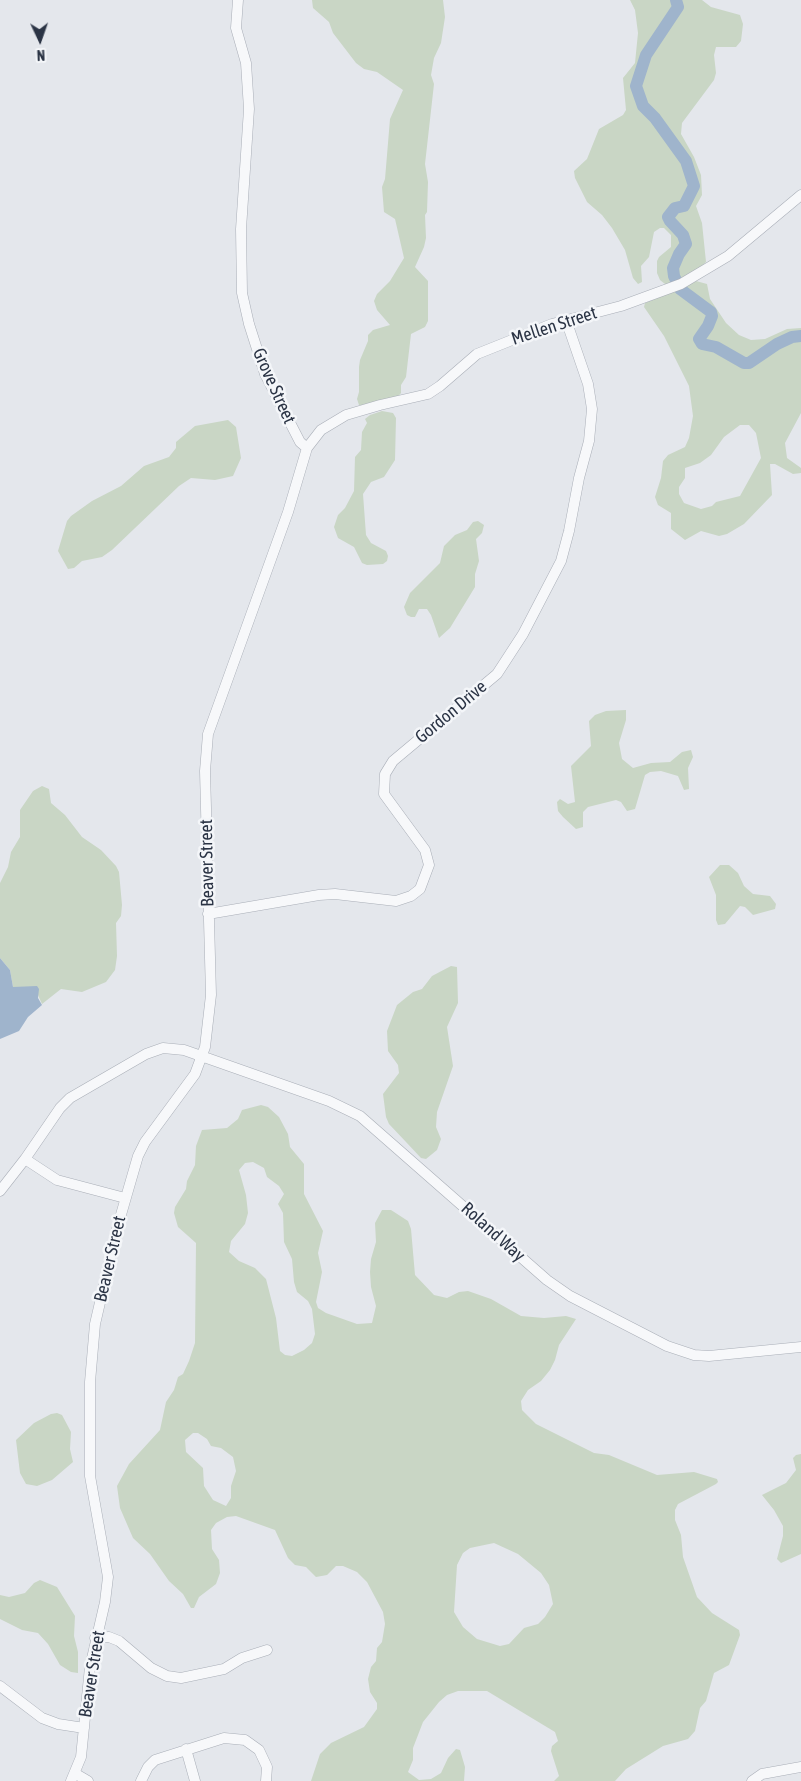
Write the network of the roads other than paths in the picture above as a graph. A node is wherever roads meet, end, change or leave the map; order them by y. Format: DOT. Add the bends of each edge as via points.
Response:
graph roads {
  1 [pos="238,0"];
  2 [pos="801,195"];
  3 [pos="566,320"];
  4 [pos="307,448"];
  5 [pos="208,914"];
  6 [pos="202,1055"];
  7 [pos="25,1159"];
  8 [pos="0,1191"];
  9 [pos="125,1198"];
  10 [pos="801,1348"];
  11 [pos="96,1638"];
  12 [pos="268,1650"];
  13 [pos="0,1686"];
  14 [pos="84,1728"];
  15 [pos="186,1749"];
  16 [pos="801,1767"];
  17 [pos="74,1778"];
  18 [pos="88,1781"];
  19 [pos="140,1781"];
  20 [pos="196,1781"];
  21 [pos="266,1781"];
  22 [pos="752,1781"];
  1 -- 4 [label="street, Grove Street" via="236,28 246,64 249,108 241,228 242,293 265,374 300,442"];
  2 -- 3 [label="street, Mellen Street" via="728,256 678,285 621,306"];
  3 -- 4 [label="street, Mellen Street" via="476,354 428,394 346,415 321,430"];
  3 -- 5 [label="street, Gordon Drive" via="588,384 592,409 589,441 560,561 527,626 497,674 393,761 385,774 384,794 425,850 429,865 420,889 396,901 319,895"];
  4 -- 5 [label="street, Beaver Street" via="288,512 212,717 205,753"];
  5 -- 6 [label="street, Beaver Street" via="211,995 208,1033"];
  6 -- 7 [label="street, Roland Way" via="163,1048 146,1054 70,1098"];
  6 -- 9 [label="street, Beaver Street" via="187,1086 144,1142"];
  6 -- 10 [label="street, Roland Way" via="232,1069 329,1101 360,1116 547,1280 570,1296 667,1346 694,1355 709,1356"];
  7 -- 8 [label="street, Roland Way"];
  7 -- 9 [label="street" via="57,1180"];
  9 -- 11 [label="street, Beaver Street" via="95,1324 91,1364 90,1476 108,1577 106,1602"];
  11 -- 12 [label="street" via="109,1637 120,1641 151,1668 167,1676 181,1678 224,1669 242,1658"];
  11 -- 14 [label="street, Beaver Street" via="87,1686"];
  13 -- 14 [label="street" via="42,1718"];
  14 -- 17 [label="street, Beaver Street" via="82,1757"];
  15 -- 19 [label="street" via="155,1760"];
  15 -- 20 [label="street"];
  15 -- 21 [label="street" via="224,1738 244,1740 253,1744 264,1758"];
  16 -- 22 [label="street" via="762,1774"];
  17 -- 18 [label="street"];
}
